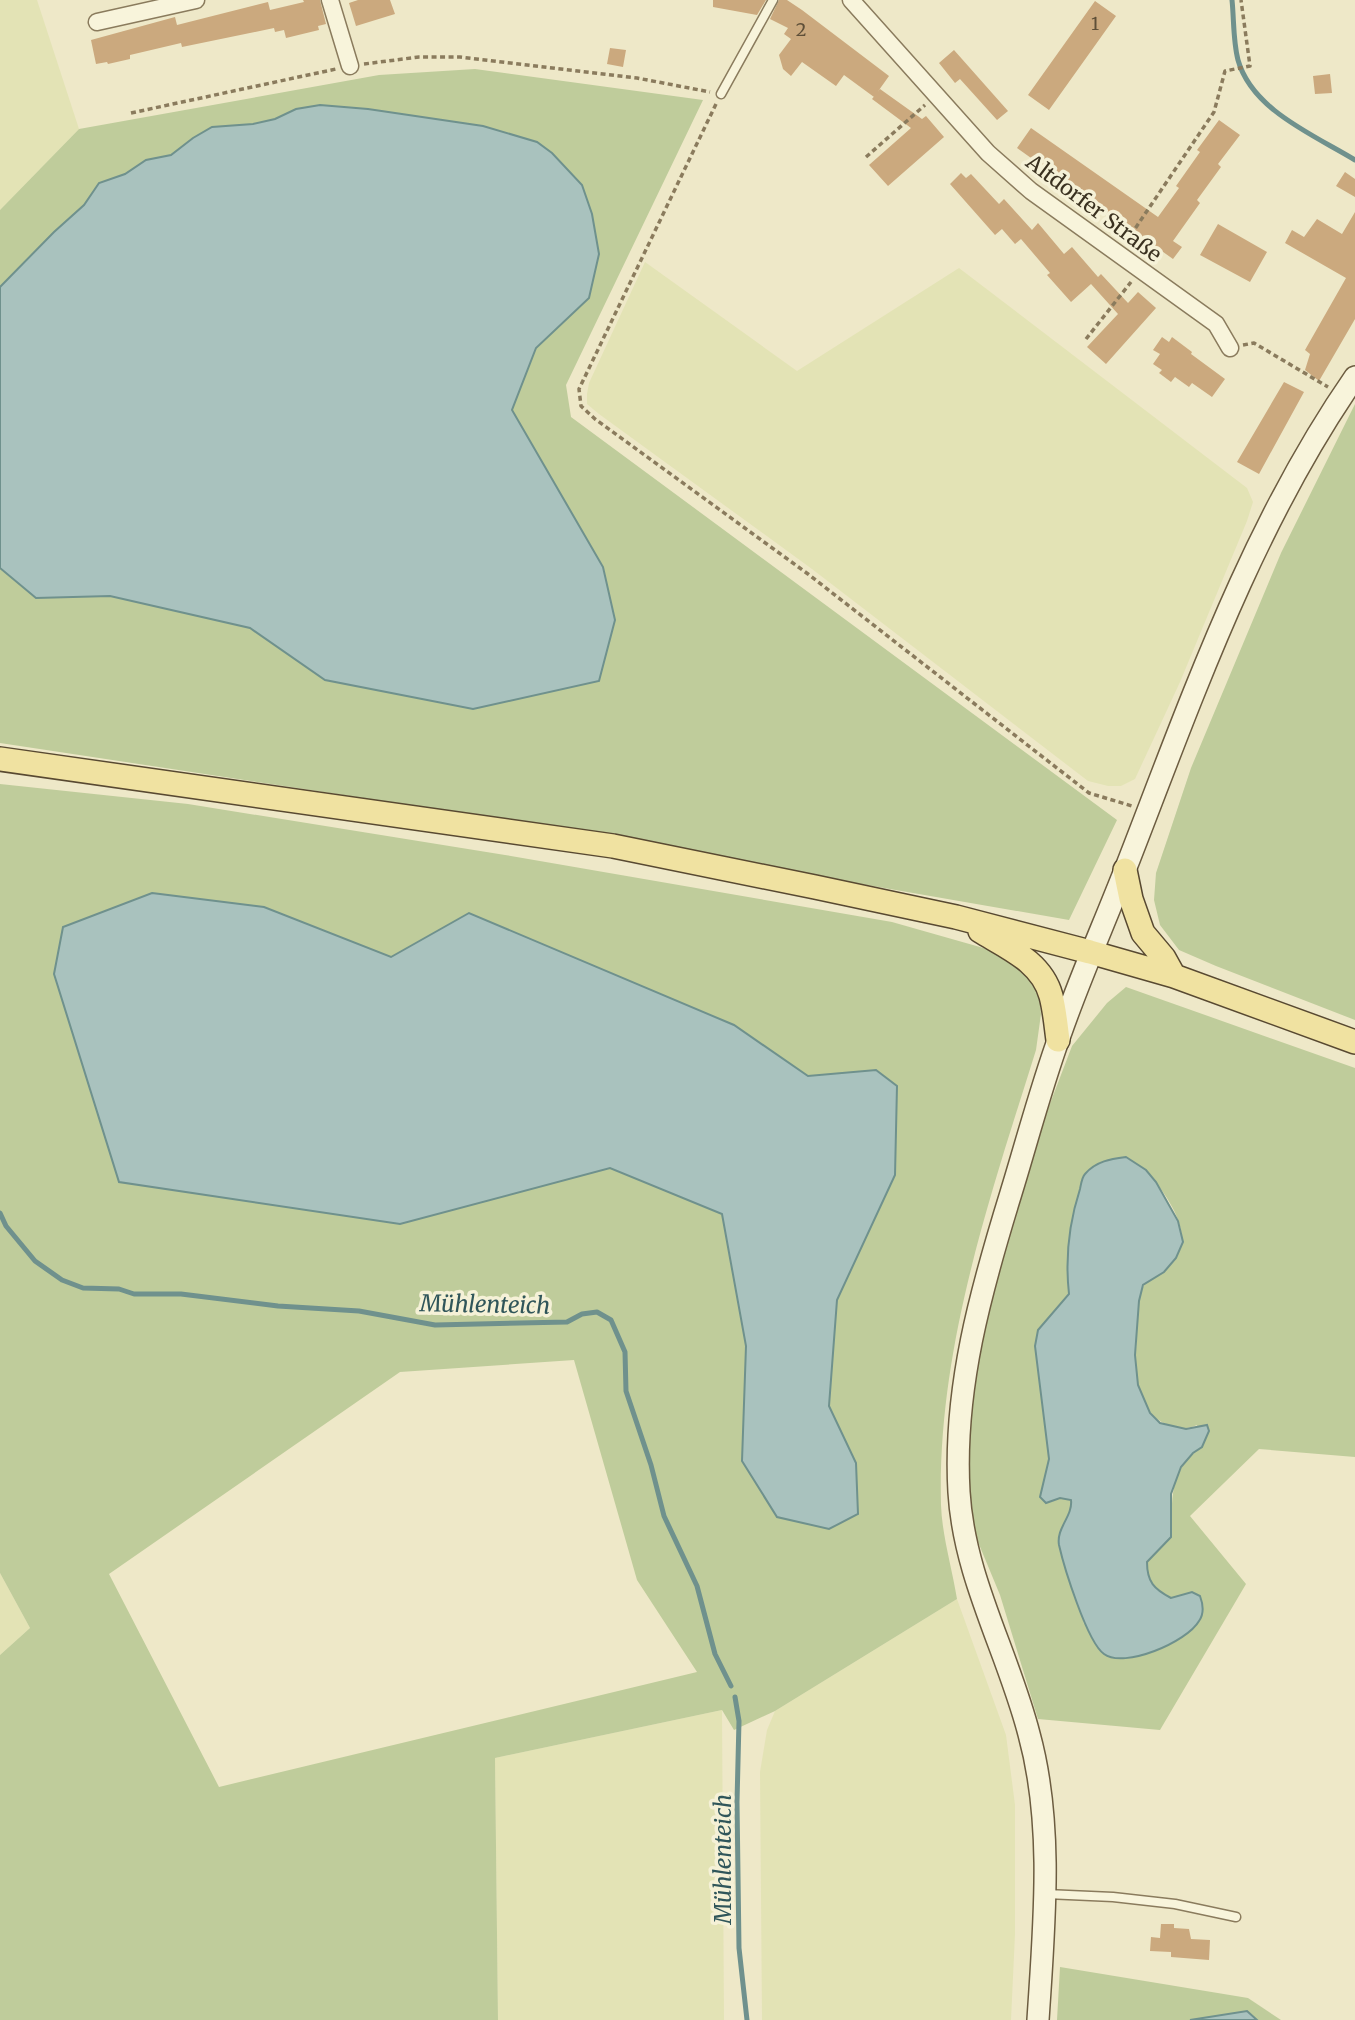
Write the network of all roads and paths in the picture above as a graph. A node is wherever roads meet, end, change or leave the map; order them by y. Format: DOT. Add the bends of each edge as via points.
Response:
graph roads {
  1 [pos="196,0"];
  2 [pos="330,0"];
  3 [pos="773,0"];
  4 [pos="852,0"];
  5 [pos="1241,0"];
  6 [pos="153,4"];
  7 [pos="97,22"];
  8 [pos="350,66"];
  9 [pos="721,94"];
  10 [pos="937,95"];
  11 [pos="131,113"];
  12 [pos="866,157"];
  13 [pos="1119,253"];
  14 [pos="1141,269"];
  15 [pos="1086,339"];
  16 [pos="1230,348"];
  17 [pos="1349,385"];
  18 [pos="0,759"];
  19 [pos="1148,811"];
  20 [pos="1125,870"];
  21 [pos="956,917"];
  22 [pos="1090,952"];
  23 [pos="1174,976"];
  24 [pos="1058,1040"];
  25 [pos="1355,1042"];
  26 [pos="1043,1894"];
  27 [pos="1236,1917"];
  28 [pos="1038,2020"];
  1 -- 6 [label="street"];
  2 -- 8 [label="street"];
  3 -- 9 [label="lane"];
  4 -- 10 [label="street, Altdorfer Straße"];
  5 -- 13 [label="path" via="1250,66 1225,71 1214,112"];
  6 -- 7 [label="street"];
  8 -- 9 [label="path" via="460,57 637,78"];
  8 -- 11 [label="path"];
  9 -- 19 [label="path" via="579,389 581,406 808,574 1089,793"];
  10 -- 12 [label="path"];
  10 -- 13 [label="street, Altdorfer Straße" via="988,153 1031,191"];
  13 -- 14 [label="street, Altdorfer Straße"];
  14 -- 15 [label="path"];
  14 -- 16 [label="street, Altdorfer Straße" via="1216,324"];
  16 -- 17 [label="path" via="1254,342"];
  17 -- 19 [label="main road" via="1250,561"];
  18 -- 21 [label="main road" via="613,846"];
  19 -- 20 [label="main road"];
  20 -- 22 [label="main road"];
  20 -- 23 [label="main road" via="1143,933"];
  21 -- 22 [label="main road"];
  21 -- 24 [label="main road" via="1028,960 1044,978"];
  22 -- 23 [label="main road"];
  22 -- 24 [label="main road"];
  23 -- 25 [label="main road"];
  24 -- 26 [label="main road" via="988,1268 970,1342 959,1421 963,1535 980,1596 1012,1675 1038,1773"];
  26 -- 27 [label="lane" via="1175,1904"];
  26 -- 28 [label="main road"];
}
